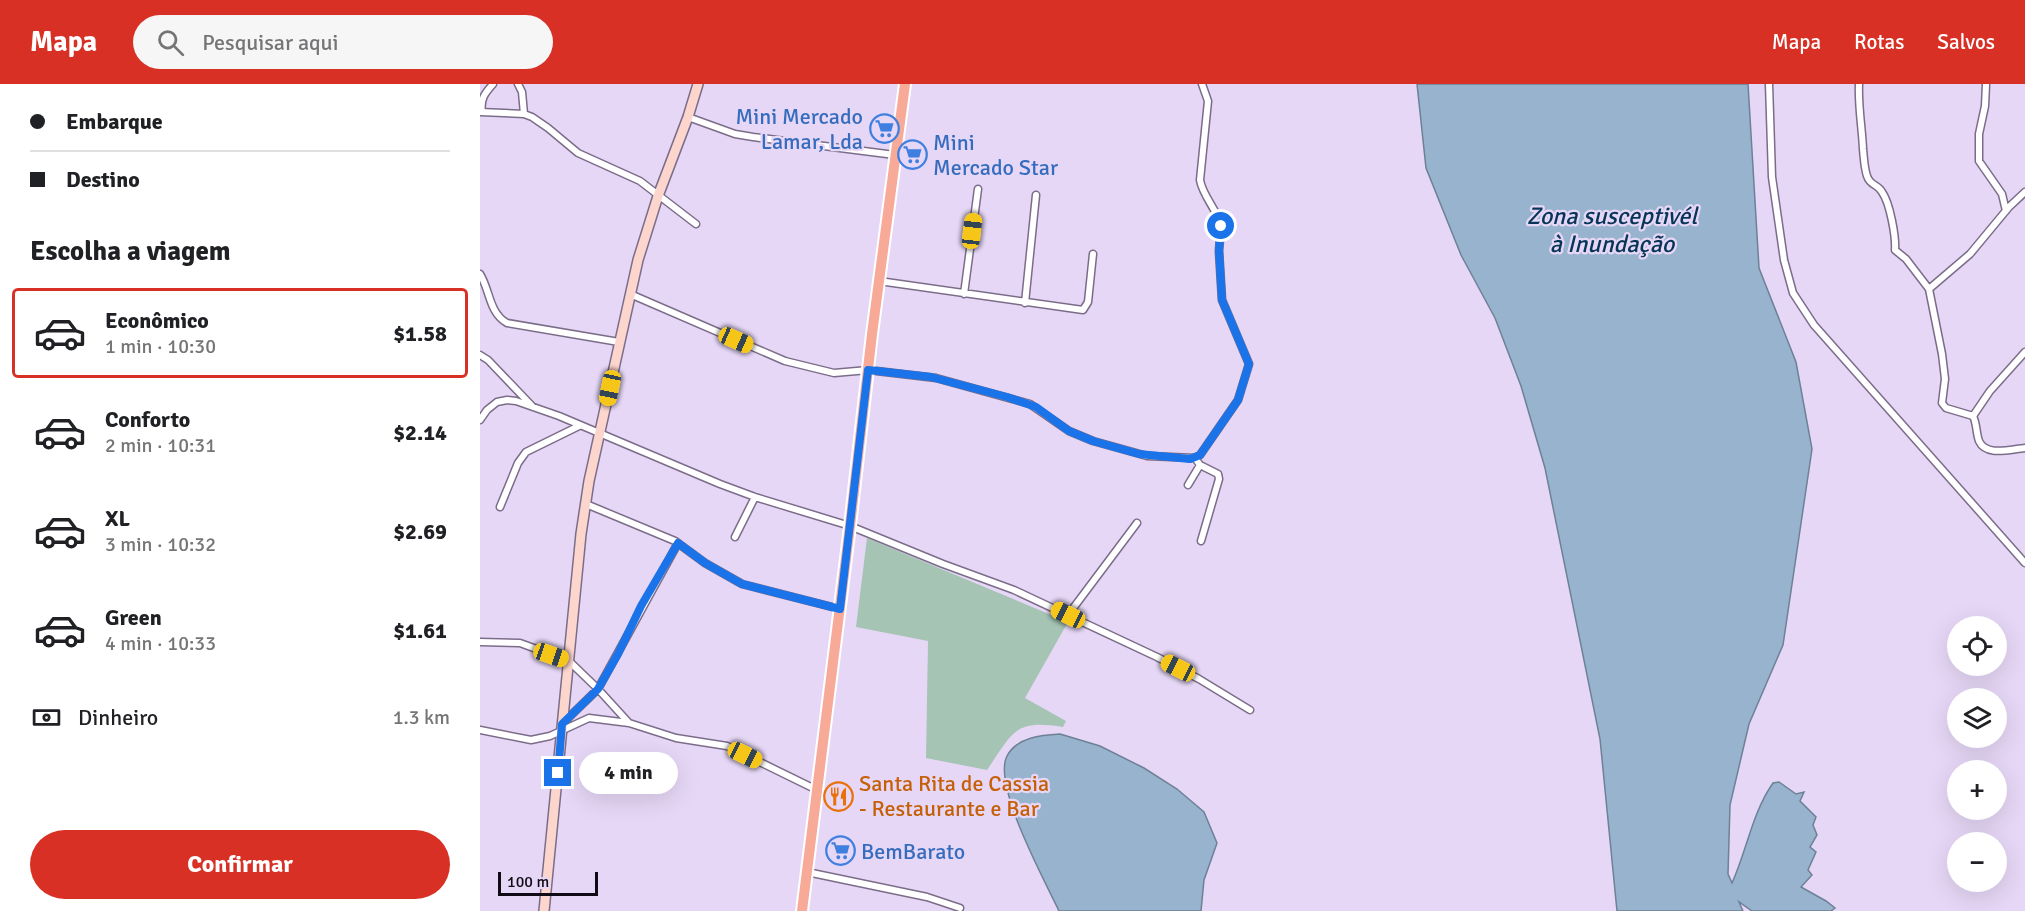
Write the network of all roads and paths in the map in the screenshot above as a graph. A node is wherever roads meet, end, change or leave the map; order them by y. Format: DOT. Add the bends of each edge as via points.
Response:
graph roads {
  1 [pos="493,84"];
  2 [pos="518,84"];
  3 [pos="699,84"];
  4 [pos="905,84"];
  5 [pos="1202,84"];
  6 [pos="1769,84"];
  7 [pos="1859,84"];
  8 [pos="1986,84"];
  9 [pos="481,112"];
  10 [pos="524,114"];
  11 [pos="688,117"];
  12 [pos="895,155"];
  13 [pos="978,189"];
  14 [pos="2025,192"];
  15 [pos="2002,194"];
  16 [pos="1036,195"];
  17 [pos="658,196"];
  18 [pos="2018,197"];
  19 [pos="2006,211"];
  20 [pos="696,224"];
  21 [pos="1093,254"];
  22 [pos="480,274"];
  23 [pos="879,281"];
  24 [pos="1929,289"];
  25 [pos="630,294"];
  26 [pos="964,294"];
  27 [pos="1025,303"];
  28 [pos="619,342"];
  29 [pos="2025,352"];
  30 [pos="480,355"];
  31 [pos="868,370"];
  32 [pos="535,409"];
  33 [pos="1973,416"];
  34 [pos="480,420"];
  35 [pos="579,426"];
  36 [pos="601,434"];
  37 [pos="2025,448"];
  38 [pos="1195,458"];
  39 [pos="1200,465"];
  40 [pos="1188,485"];
  41 [pos="755,497"];
  42 [pos="586,504"];
  43 [pos="500,507"];
  44 [pos="1137,523"];
  45 [pos="850,526"];
  46 [pos="735,537"];
  47 [pos="1201,541"];
  48 [pos="678,543"];
  49 [pos="2025,563"];
  50 [pos="840,609"];
  51 [pos="1068,615"];
  52 [pos="480,642"];
  53 [pos="568,661"];
  54 [pos="598,689"];
  55 [pos="1250,710"];
  56 [pos="629,723"];
  57 [pos="562,727"];
  58 [pos="480,730"];
  59 [pos="817,790"];
  60 [pos="807,872"];
  61 [pos="960,908"];
  62 [pos="544,911"];
  63 [pos="802,911"];
  1 -- 9 [label="street" via="482,97"];
  2 -- 10 [label="street"];
  3 -- 11 [label="street"];
  4 -- 12 [label="main road"];
  5 -- 38 [label="street" via="1208,101 1200,180 1221,226 1223,307 1249,364 1238,400"];
  6 -- 49 [label="street" via="1772,177 1793,293 1814,325"];
  7 -- 24 [label="street" via="1867,178 1884,195 1895,250"];
  8 -- 15 [label="street" via="1979,161"];
  9 -- 10 [label="street"];
  10 -- 17 [label="street" via="540,121 578,153 635,178"];
  11 -- 12 [label="street" via="735,134"];
  11 -- 17 [label="street"];
  12 -- 23 [label="main road"];
  13 -- 26 [label="street"];
  14 -- 18 [label="street"];
  15 -- 18 [label="street"];
  15 -- 19 [label="street"];
  16 -- 27 [label="street"];
  17 -- 20 [label="street"];
  17 -- 25 [label="street"];
  18 -- 19 [label="street"];
  19 -- 24 [label="street" via="1971,254"];
  21 -- 27 [label="street" via="1088,302 1083,310"];
  22 -- 28 [label="street" via="494,311 507,323"];
  23 -- 26 [label="street"];
  23 -- 31 [label="main road"];
  24 -- 33 [label="street" via="1945,379 1942,403 1946,408"];
  25 -- 28 [label="street"];
  25 -- 31 [label="street" via="785,361 834,373"];
  26 -- 27 [label="street"];
  28 -- 36 [label="street"];
  29 -- 33 [label="street"];
  30 -- 32 [label="street"];
  31 -- 38 [label="street" via="931,377 1007,397 1036,407 1069,431 1139,454"];
  31 -- 45 [label="main road"];
  32 -- 34 [label="street" via="507,400 497,402"];
  32 -- 35 [label="street"];
  33 -- 37 [label="street" via="1985,448"];
  35 -- 36 [label="street"];
  35 -- 43 [label="street" via="526,452"];
  36 -- 41 [label="street"];
  36 -- 42 [label="street"];
  38 -- 39 [label="street"];
  39 -- 40 [label="street"];
  39 -- 47 [label="street" via="1218,474 1219,479"];
  41 -- 45 [label="street"];
  41 -- 46 [label="street"];
  42 -- 48 [label="street"];
  42 -- 53 [label="street"];
  44 -- 51 [label="street"];
  45 -- 50 [label="main road"];
  45 -- 51 [label="street"];
  48 -- 50 [label="street" via="742,584"];
  48 -- 54 [label="street"];
  50 -- 59 [label="main road"];
  51 -- 55 [label="street" via="1199,678"];
  52 -- 53 [label="street" via="520,643"];
  53 -- 54 [label="street"];
  53 -- 57 [label="street"];
  54 -- 56 [label="street"];
  54 -- 57 [label="street"];
  56 -- 57 [label="street" via="588,718"];
  56 -- 59 [label="street" via="676,738 727,746"];
  57 -- 58 [label="street" via="550,736 531,740"];
  57 -- 62 [label="street"];
  59 -- 60 [label="main road"];
  60 -- 61 [label="street" via="927,897"];
  60 -- 63 [label="main road"];
}
